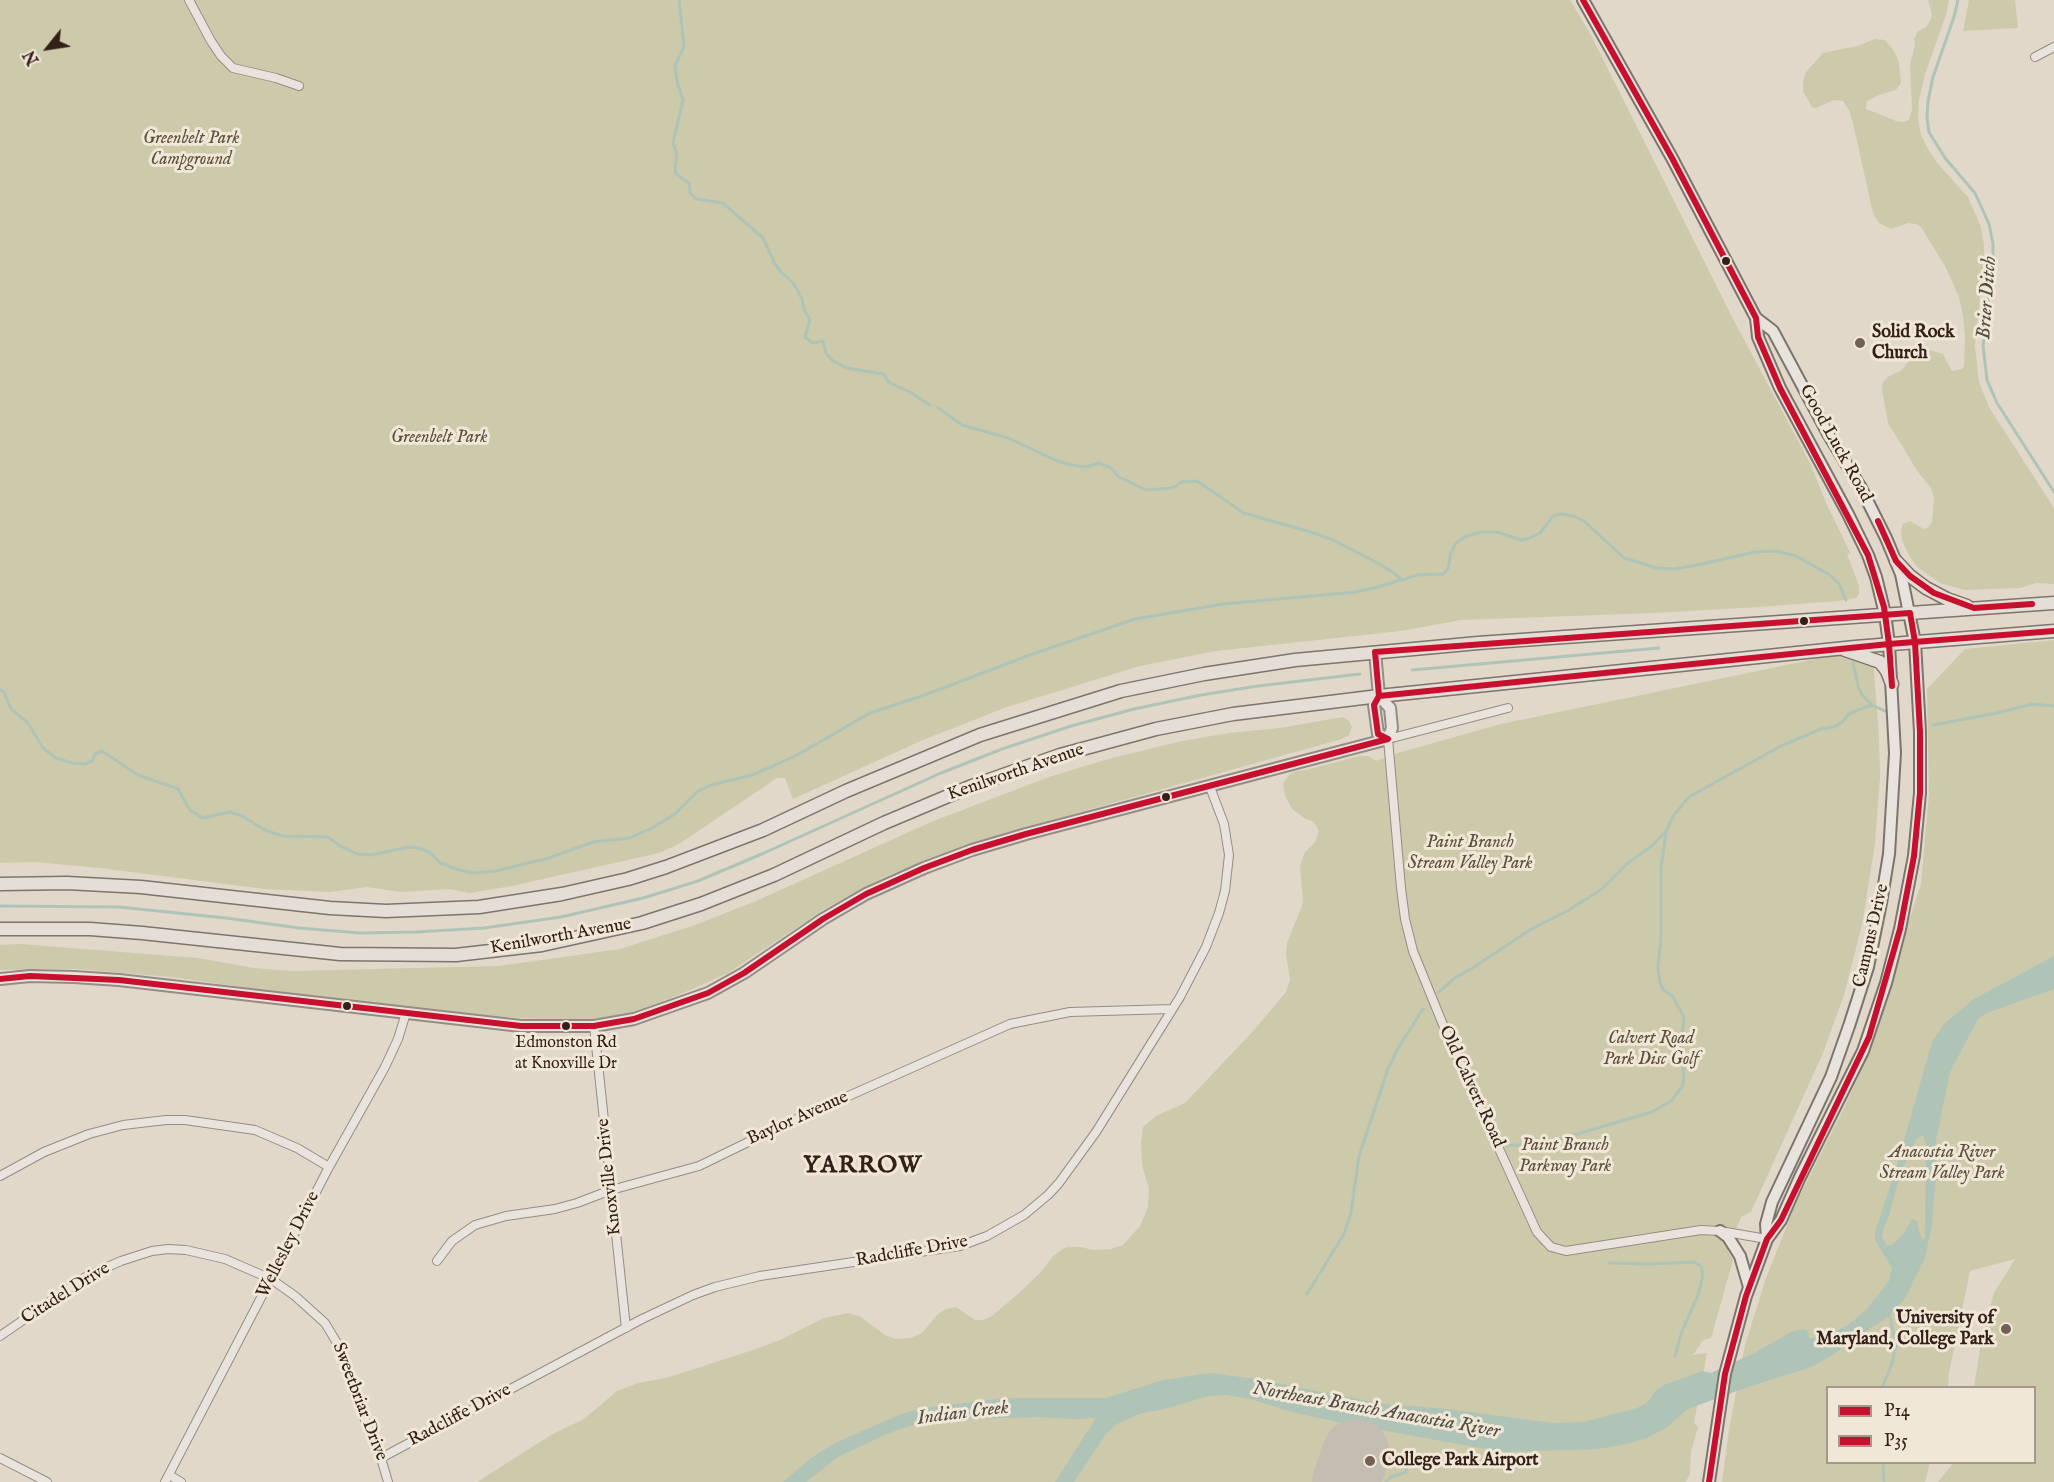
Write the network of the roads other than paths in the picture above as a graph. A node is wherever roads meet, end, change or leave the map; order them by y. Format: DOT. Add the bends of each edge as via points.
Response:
graph roads {
  1 [pos="189,0"];
  2 [pos="1583,0"];
  3 [pos="2054,47"];
  4 [pos="2035,57"];
  5 [pos="299,86"];
  6 [pos="1756,318"];
  7 [pos="1896,561"];
  8 [pos="2054,603"];
  9 [pos="1974,608"];
  10 [pos="1910,613"];
  11 [pos="1885,614"];
  12 [pos="2054,631"];
  13 [pos="1915,642"];
  14 [pos="1889,644"];
  15 [pos="1841,648"];
  16 [pos="1375,652"];
  17 [pos="1892,684"];
  18 [pos="1379,696"];
  19 [pos="1508,708"];
  20 [pos="1388,739"];
  21 [pos="1210,787"];
  22 [pos="0,884"];
  23 [pos="0,929"];
  24 [pos="0,979"];
  25 [pos="1171,1010"];
  26 [pos="406,1013"];
  27 [pos="594,1026"];
  28 [pos="329,1167"];
  29 [pos="0,1176"];
  30 [pos="611,1190"];
  31 [pos="1720,1231"];
  32 [pos="1767,1239"];
  33 [pos="437,1261"];
  34 [pos="272,1279"];
  35 [pos="1749,1287"];
  36 [pos="626,1328"];
  37 [pos="0,1336"];
  38 [pos="0,1458"];
  39 [pos="381,1458"];
  40 [pos="167,1479"];
  41 [pos="47,1482"];
  42 [pos="181,1482"];
  43 [pos="388,1482"];
  44 [pos="1709,1482"];
  1 -- 5 [label="street" via="211,41 233,68"];
  2 -- 6 [label="main road, Good Luck Road"];
  3 -- 4 [label="street"];
  6 -- 7 [label="main road, Good Luck Road" via="1773,331"];
  6 -- 11 [label="main road, Good Luck Road" via="1758,338 1780,388 1868,555"];
  7 -- 9 [label="main road" via="1934,593"];
  7 -- 10 [label="main road, Good Luck Road"];
  8 -- 9 [label="main road"];
  9 -- 10 [label="main road"];
  10 -- 11 [label="main road"];
  10 -- 13 [label="main road, Campus Drive"];
  11 -- 14 [label="main road, Campus Drive"];
  11 -- 16 [label="main road"];
  12 -- 13 [label="main road, Kenilworth Avenue"];
  13 -- 14 [label="main road, Kenilworth Avenue"];
  13 -- 32 [label="main road, Campus Drive" via="1920,793 1914,856 1900,929 1863,1051 1781,1220"];
  14 -- 15 [label="main road, Kenilworth Avenue"];
  14 -- 17 [label="main road, Campus Drive"];
  15 -- 17 [label="main road" via="1880,662"];
  15 -- 18 [label="main road, Kenilworth Avenue"];
  16 -- 18 [label="main road, Old Calvert Road"];
  16 -- 22 [label="main road" via="1231,669 1074,704 942,749 700,856 628,879 532,900 386,911 141,887"];
  17 -- 32 [label="main road, Campus Drive" via="1894,786 1889,854 1875,935 1831,1077 1772,1202"];
  18 -- 20 [label="main road, Old Calvert Road" via="1390,708 1392,728"];
  18 -- 23 [label="main road, Kenilworth Avenue" via="1233,714 1105,742 972,786 701,904 642,923 542,945 456,955 349,955 90,929"];
  19 -- 20 [label="street"];
  20 -- 21 [label="main road"];
  20 -- 31 [label="street, Old Calvert Road" via="1403,909 1413,951 1538,1232 1551,1247 1566,1251 1690,1231"];
  21 -- 25 [label="street, Radcliffe Drive" via="1227,839 1225,891 1206,947"];
  21 -- 27 [label="main road" via="1026,834 924,868 866,894 708,993 634,1019"];
  24 -- 26 [label="main road" via="74,976"];
  25 -- 30 [label="street, Baylor Avenue" via="1070,1012 1010,1024 699,1166"];
  25 -- 36 [label="street, Radcliffe Drive" via="1074,1163 1043,1200 1006,1226 960,1246 760,1276 715,1287 664,1307"];
  26 -- 27 [label="main road" via="521,1026"];
  26 -- 28 [label="street, Wellesley Drive" via="398,1039"];
  27 -- 30 [label="street, Knoxville Drive"];
  28 -- 29 [label="street" via="255,1130 166,1120 89,1134"];
  28 -- 34 [label="street, Wellesley Drive"];
  30 -- 33 [label="street, Baylor Avenue" via="566,1206 475,1225 452,1241"];
  30 -- 36 [label="street, Knoxville Drive"];
  31 -- 32 [label="street, Old Calvert Road"];
  31 -- 35 [label="main road" via="1740,1256"];
  32 -- 35 [label="main road, Campus Drive"];
  34 -- 37 [label="street, Citadel Drive" via="206,1254 152,1251 87,1276"];
  34 -- 39 [label="street, Sweetbriar Drive" via="317,1314 334,1335"];
  34 -- 40 [label="street, Wellesley Drive"];
  35 -- 44 [label="main road, Campus Drive" via="1725,1374"];
  36 -- 39 [label="street, Radcliffe Drive"];
  38 -- 41 [label="street"];
  39 -- 43 [label="street, Sweetbriar Drive"];
  40 -- 42 [label="street, Wellesley Drive"];
}
